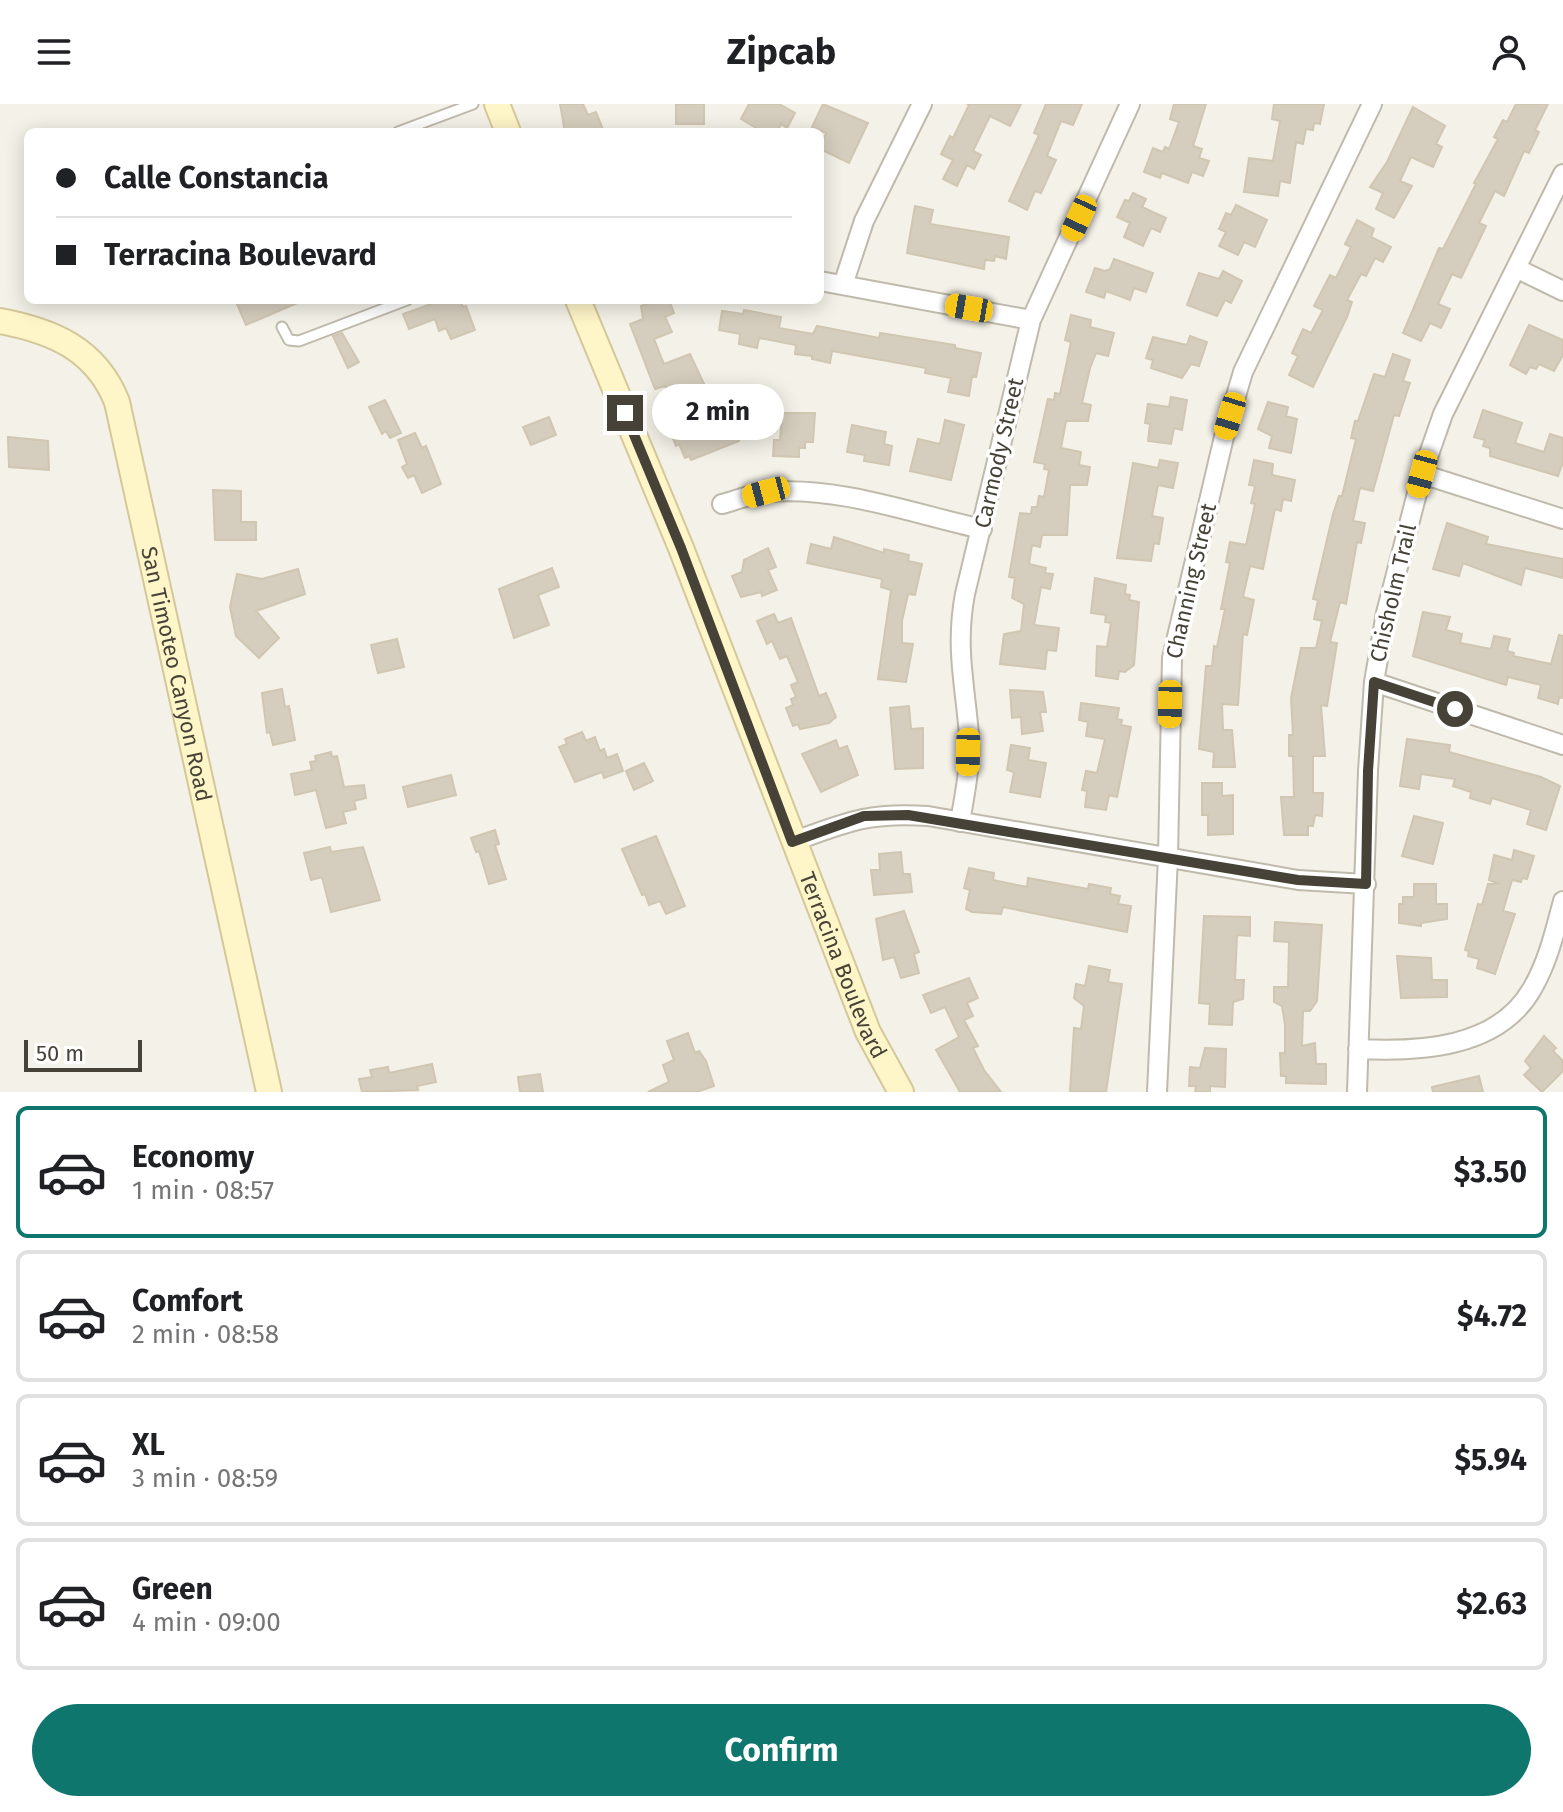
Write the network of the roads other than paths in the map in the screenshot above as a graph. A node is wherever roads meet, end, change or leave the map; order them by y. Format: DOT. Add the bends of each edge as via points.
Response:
graph roads {
  1 [pos="473,104"];
  2 [pos="497,104"];
  3 [pos="922,104"];
  4 [pos="1130,104"];
  5 [pos="1372,104"];
  6 [pos="409,128"];
  7 [pos="506,128"];
  8 [pos="1563,174"];
  9 [pos="1516,268"];
  10 [pos="824,282"];
  11 [pos="843,285"];
  12 [pos="1563,291"];
  13 [pos="396,304"];
  14 [pos="580,304"];
  15 [pos="1031,320"];
  16 [pos="0,321"];
  17 [pos="282,327"];
  18 [pos="1422,474"];
  19 [pos="722,504"];
  20 [pos="1563,519"];
  21 [pos="982,529"];
  22 [pos="1374,682"];
  23 [pos="1563,745"];
  24 [pos="960,822"];
  25 [pos="792,842"];
  26 [pos="1168,857"];
  27 [pos="1366,884"];
  28 [pos="1563,901"];
  29 [pos="1358,1049"];
  30 [pos="269,1092"];
  31 [pos="901,1092"];
  32 [pos="1157,1092"];
  33 [pos="1357,1092"];
  1 -- 6 [label="lane"];
  2 -- 7 [label="main road"];
  3 -- 11 [label="street" via="864,221"];
  4 -- 15 [label="street, Carmody Street"];
  5 -- 26 [label="street, Channing Street" via="1243,372 1224,437 1172,658"];
  8 -- 9 [label="street, Chisholm Trail"];
  9 -- 12 [label="street"];
  9 -- 18 [label="street, Chisholm Trail" via="1443,414"];
  10 -- 11 [label="street"];
  11 -- 15 [label="street"];
  13 -- 17 [label="lane" via="299,341 289,340"];
  14 -- 25 [label="main road, Terracina Boulevard" via="681,548"];
  15 -- 21 [label="street, Carmody Street"];
  16 -- 30 [label="main road, San Timoteo Canyon Road" via="74,345 101,370 117,402"];
  18 -- 20 [label="street"];
  18 -- 22 [label="street, Chisholm Trail"];
  19 -- 21 [label="street" via="794,491 835,495"];
  21 -- 24 [label="street, Carmody Street" via="959,626 969,736"];
  22 -- 23 [label="street"];
  22 -- 27 [label="street, Chisholm Trail"];
  24 -- 25 [label="street" via="888,813 864,816"];
  24 -- 26 [label="street"];
  25 -- 31 [label="main road, Terracina Boulevard" via="868,1032"];
  26 -- 27 [label="street" via="1298,880"];
  26 -- 32 [label="street, Channing Street"];
  27 -- 29 [label="street, Chisholm Trail"];
  28 -- 29 [label="street" via="1547,960 1531,992 1510,1015 1485,1032 1455,1042 1407,1051"];
  29 -- 33 [label="street, Chisholm Trail"];
}
